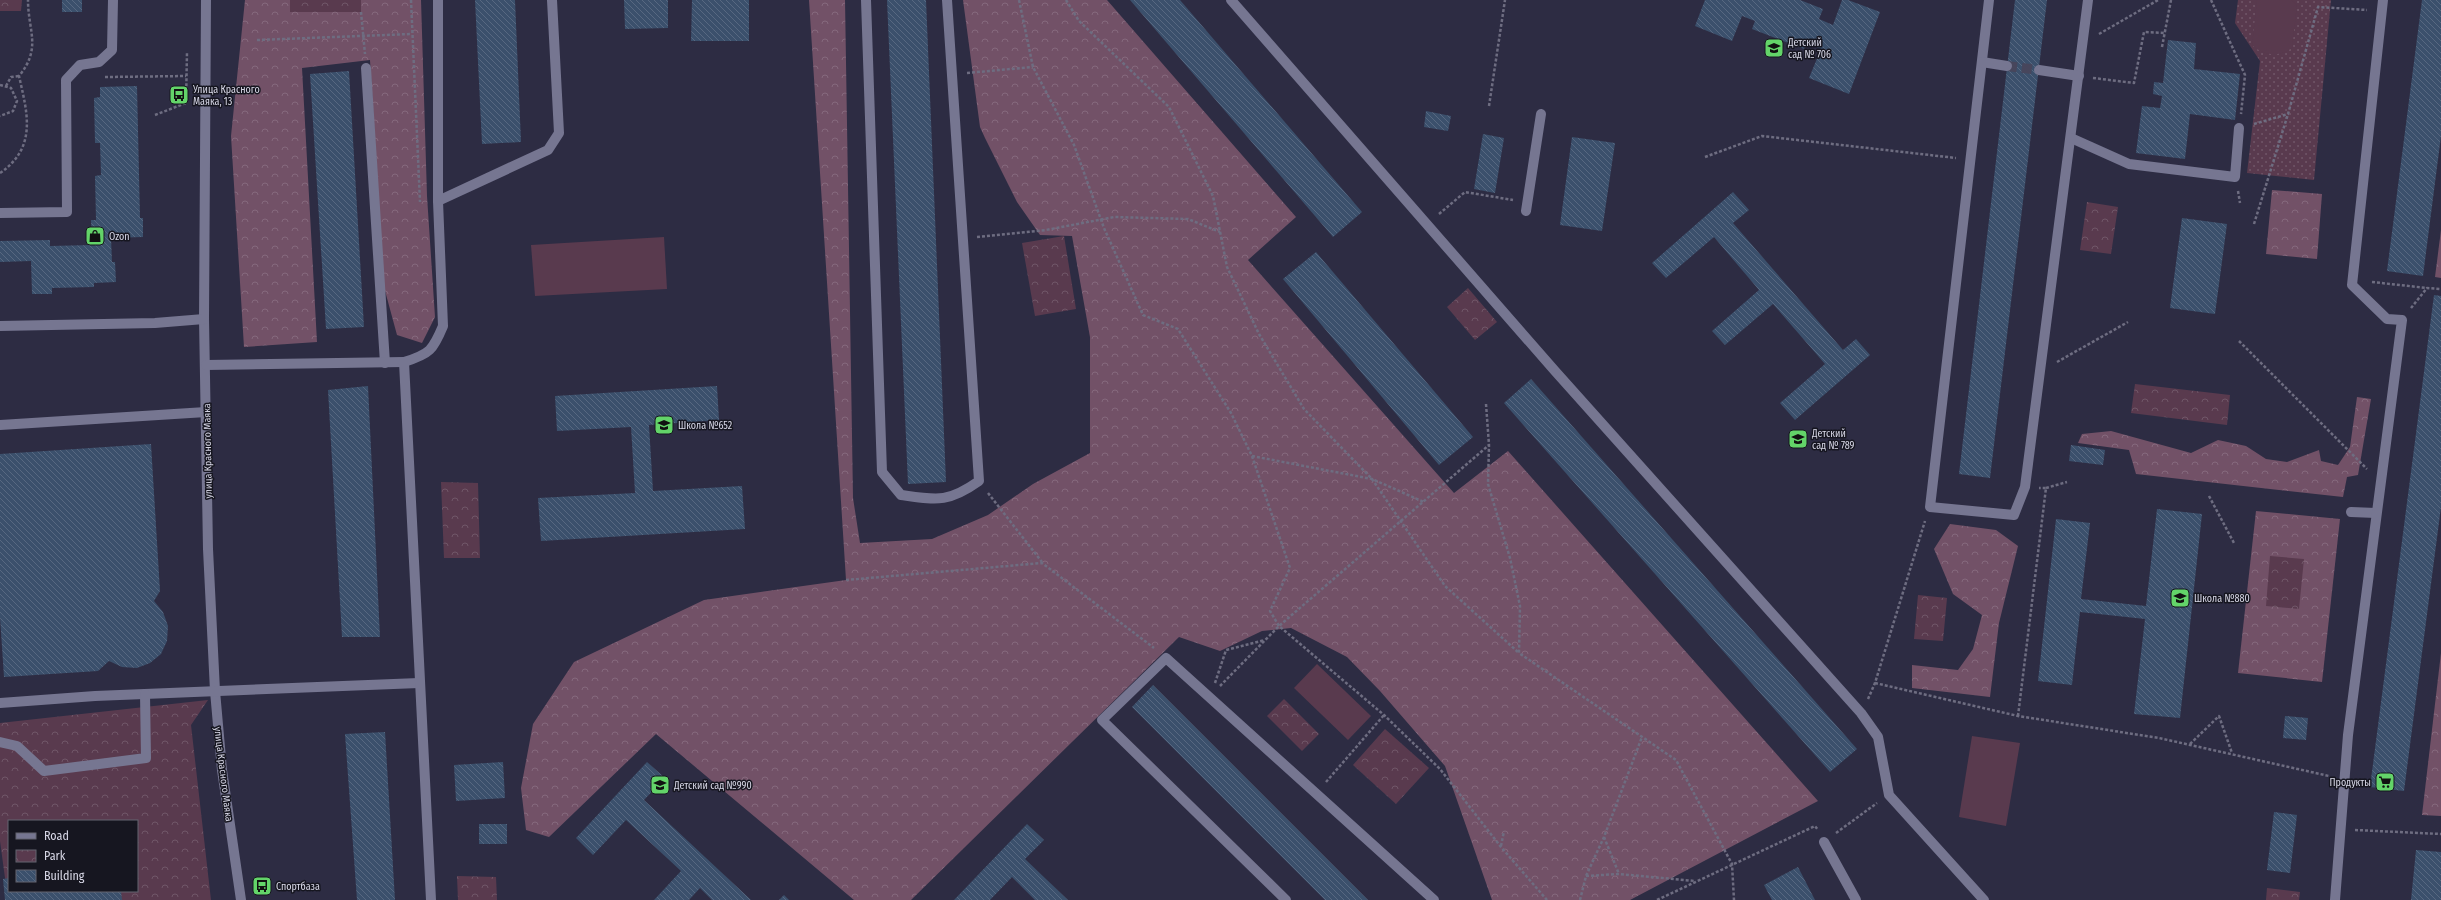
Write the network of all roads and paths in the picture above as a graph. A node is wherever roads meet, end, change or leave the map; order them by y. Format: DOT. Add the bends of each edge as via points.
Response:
graph roads {
  1 [pos="28,0"];
  2 [pos="113,0"];
  3 [pos="206,0"];
  4 [pos="411,0"];
  5 [pos="438,0"];
  6 [pos="552,0"];
  7 [pos="866,0"];
  8 [pos="947,0"];
  9 [pos="1018,0"];
  10 [pos="1066,0"];
  11 [pos="1231,0"];
  12 [pos="1505,0"];
  13 [pos="1989,0"];
  14 [pos="2088,0"];
  15 [pos="2158,0"];
  16 [pos="2171,0"];
  17 [pos="2211,0"];
  18 [pos="2383,5"];
  19 [pos="361,12"];
  20 [pos="2165,33"];
  21 [pos="412,34"];
  22 [pos="363,37"];
  23 [pos="257,40"];
  24 [pos="2082,43"];
  25 [pos="2162,47"];
  26 [pos="187,52"];
  27 [pos="1982,62"];
  28 [pos="2007,66"];
  29 [pos="1032,67"];
  30 [pos="366,68"];
  31 [pos="2039,70"];
  32 [pos="952,74"];
  33 [pos="19,76"];
  34 [pos="186,76"];
  35 [pos="2079,76"];
  36 [pos="102,77"];
  37 [pos="0,85"];
  38 [pos="6,86"];
  39 [pos="1489,106"];
  40 [pos="1541,114"];
  41 [pos="2288,114"];
  42 [pos="155,115"];
  43 [pos="0,116"];
  44 [pos="2239,128"];
  45 [pos="2071,138"];
  46 [pos="1704,157"];
  47 [pos="1970,159"];
  48 [pos="0,173"];
  49 [pos="438,201"];
  50 [pos="420,202"];
  51 [pos="1527,206"];
  52 [pos="0,213"];
  53 [pos="1435,217"];
  54 [pos="1101,221"];
  55 [pos="2254,224"];
  56 [pos="1220,232"];
  57 [pos="962,238"];
  58 [pos="2352,280"];
  59 [pos="2427,288"];
  60 [pos="2441,289"];
  61 [pos="204,319"];
  62 [pos="2402,320"];
  63 [pos="2128,322"];
  64 [pos="0,326"];
  65 [pos="2239,341"];
  66 [pos="404,362"];
  67 [pos="385,363"];
  68 [pos="206,365"];
  69 [pos="2040,371"];
  70 [pos="1486,404"];
  71 [pos="206,412"];
  72 [pos="0,425"];
  73 [pos="1489,445"];
  74 [pos="1252,456"];
  75 [pos="1372,478"];
  76 [pos="979,481"];
  77 [pos="2066,482"];
  78 [pos="2380,482"];
  79 [pos="2025,487"];
  80 [pos="2046,488"];
  81 [pos="2209,496"];
  82 [pos="1424,502"];
  83 [pos="1930,507"];
  84 [pos="2351,512"];
  85 [pos="2376,513"];
  86 [pos="1400,522"];
  87 [pos="2234,544"];
  88 [pos="1042,563"];
  89 [pos="846,580"];
  90 [pos="1279,626"];
  91 [pos="1265,640"];
  92 [pos="1519,652"];
  93 [pos="1166,658"];
  94 [pos="419,683"];
  95 [pos="215,691"];
  96 [pos="145,694"];
  97 [pos="1210,697"];
  98 [pos="0,703"];
  99 [pos="1384,715"];
  100 [pos="2018,716"];
  101 [pos="1642,737"];
  102 [pos="0,742"];
  103 [pos="2190,745"];
  104 [pos="2232,753"];
  105 [pos="2344,780"];
  106 [pos="1316,793"];
  107 [pos="1889,795"];
  108 [pos="2340,830"];
  109 [pos="1504,831"];
  110 [pos="2441,834"];
  111 [pos="1604,837"];
  112 [pos="1824,842"];
  113 [pos="1501,847"];
  114 [pos="1732,864"];
  115 [pos="1619,874"];
  116 [pos="1586,876"];
  117 [pos="1695,882"];
  118 [pos="241,900"];
  119 [pos="432,900"];
  120 [pos="1286,900"];
  121 [pos="1434,900"];
  122 [pos="1547,900"];
  123 [pos="1580,900"];
  124 [pos="1657,900"];
  125 [pos="1734,900"];
  126 [pos="1856,900"];
  127 [pos="1984,900"];
  128 [pos="2335,900"];
  1 -- 33 [label="path" via="32,54"];
  2 -- 52 [label="street" via="112,50 99,62 80,65 66,80 67,212"];
  3 -- 61 [label="street, улица Красного Маяка"];
  4 -- 21 [label="path"];
  5 -- 49 [label="street"];
  6 -- 49 [label="street" via="559,133 548,150"];
  7 -- 76 [label="street" via="882,472 901,495 937,500 962,493"];
  8 -- 32 [label="street"];
  9 -- 29 [label="path"];
  10 -- 56 [label="path" via="1079,21 1169,107 1213,196"];
  11 -- 107 [label="street" via="1555,371 1861,713 1878,736"];
  12 -- 39 [label="path"];
  13 -- 27 [label="street"];
  14 -- 24 [label="street"];
  15 -- 24 [label="path"];
  16 -- 20 [label="path"];
  17 -- 44 [label="path" via="2245,75"];
  18 -- 41 [label="path" via="2318,7"];
  18 -- 58 [label="street"];
  19 -- 22 [label="path"];
  20 -- 25 [label="path"];
  20 -- 35 [label="path" via="2144,32 2134,83"];
  21 -- 22 [label="path"];
  21 -- 50 [label="path"];
  22 -- 23 [label="path"];
  22 -- 30 [label="path"];
  24 -- 35 [label="street"];
  26 -- 34 [label="path"];
  27 -- 28 [label="street"];
  27 -- 47 [label="street"];
  29 -- 32 [label="path"];
  29 -- 54 [label="path" via="1074,145"];
  30 -- 67 [label="street"];
  31 -- 35 [label="street"];
  32 -- 57 [label="street"];
  33 -- 38 [label="path" via="11,77"];
  33 -- 48 [label="path" via="27,109 26,138 21,151"];
  34 -- 36 [label="path"];
  34 -- 42 [label="path" via="186,103"];
  35 -- 45 [label="street"];
  37 -- 38 [label="path"];
  38 -- 43 [label="path" via="14,91 16,106 9,114"];
  40 -- 51 [label="street"];
  41 -- 44 [label="path"];
  41 -- 55 [label="path"];
  44 -- 45 [label="street" via="2235,177 2129,164"];
  45 -- 69 [label="street"];
  46 -- 47 [label="path" via="1762,136"];
  47 -- 83 [label="street"];
  49 -- 66 [label="street" via="443,326 436,342 425,356"];
  51 -- 53 [label="path" via="1465,192"];
  54 -- 56 [label="path" via="1114,217 1188,219"];
  54 -- 57 [label="path" via="1046,230"];
  54 -- 74 [label="path" via="1143,315 1178,328 1231,413"];
  56 -- 75 [label="path" via="1227,267 1259,334 1304,408"];
  57 -- 76 [label="street"];
  58 -- 59 [label="path"];
  58 -- 62 [label="street" via="2352,285 2387,319"];
  59 -- 60 [label="path"];
  59 -- 62 [label="path"];
  61 -- 64 [label="street" via="155,323"];
  61 -- 68 [label="street, улица Красного Маяка"];
  62 -- 78 [label="street"];
  63 -- 69 [label="path"];
  65 -- 78 [label="path"];
  66 -- 67 [label="street"];
  66 -- 94 [label="street"];
  67 -- 68 [label="street"];
  68 -- 71 [label="street, улица Красного Маяка"];
  69 -- 79 [label="street"];
  70 -- 73 [label="path"];
  71 -- 72 [label="street"];
  71 -- 95 [label="street, улица Красного Маяка" via="208,549"];
  73 -- 82 [label="path"];
  73 -- 92 [label="path" via="1488,484 1510,558 1520,606"];
  74 -- 75 [label="path"];
  74 -- 90 [label="path" via="1290,568 1270,611"];
  75 -- 82 [label="path"];
  75 -- 86 [label="path"];
  76 -- 88 [label="path"];
  77 -- 80 [label="path"];
  78 -- 85 [label="street"];
  79 -- 80 [label="path"];
  79 -- 83 [label="street" via="2014,515"];
  80 -- 100 [label="path"];
  81 -- 87 [label="path"];
  82 -- 86 [label="path"];
  83 -- 100 [label="path" via="1875,683"];
  84 -- 85 [label="street"];
  85 -- 105 [label="street"];
  86 -- 90 [label="path"];
  86 -- 92 [label="path" via="1445,586"];
  88 -- 89 [label="path"];
  88 -- 93 [label="path"];
  90 -- 91 [label="path"];
  90 -- 99 [label="path"];
  91 -- 97 [label="path"];
  91 -- 97 [label="path" via="1226,650"];
  92 -- 101 [label="path"];
  93 -- 97 [label="street"];
  93 -- 120 [label="street" via="1102,720"];
  94 -- 95 [label="street"];
  94 -- 119 [label="street"];
  95 -- 96 [label="street"];
  95 -- 118 [label="street, улица Красного Маяка" via="222,770"];
  96 -- 98 [label="street"];
  96 -- 102 [label="street" via="146,758 44,771 17,746"];
  97 -- 106 [label="street"];
  99 -- 106 [label="path"];
  99 -- 113 [label="path" via="1440,769"];
  100 -- 103 [label="path"];
  101 -- 111 [label="path"];
  101 -- 114 [label="path" via="1676,760"];
  103 -- 104 [label="path"];
  103 -- 104 [label="path" via="2219,716"];
  104 -- 105 [label="path"];
  105 -- 108 [label="street"];
  106 -- 121 [label="street"];
  107 -- 112 [label="path"];
  107 -- 127 [label="street"];
  108 -- 110 [label="path"];
  108 -- 128 [label="street"];
  109 -- 113 [label="path"];
  111 -- 115 [label="path"];
  111 -- 116 [label="path"];
  112 -- 114 [label="path" via="1815,826"];
  112 -- 126 [label="street"];
  113 -- 122 [label="path"];
  114 -- 117 [label="path"];
  114 -- 125 [label="path"];
  115 -- 116 [label="path"];
  115 -- 117 [label="path"];
  116 -- 123 [label="path"];
  117 -- 124 [label="path"];
}
